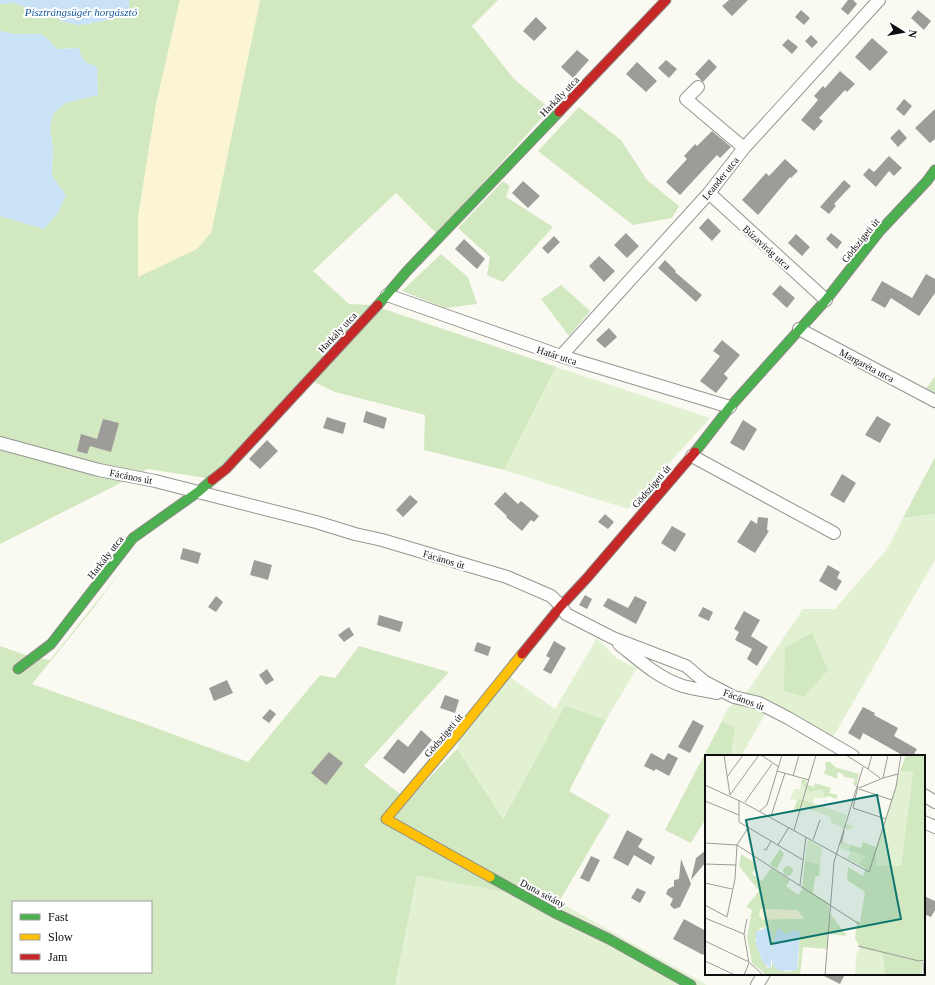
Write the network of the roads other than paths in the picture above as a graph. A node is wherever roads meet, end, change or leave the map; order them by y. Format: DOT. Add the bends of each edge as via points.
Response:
graph roads {
  1 [pos="666,0"];
  2 [pos="877,1"];
  3 [pos="698,86"];
  4 [pos="744,148"];
  5 [pos="935,170"];
  6 [pos="931,184"];
  7 [pos="708,193"];
  8 [pos="387,295"];
  9 [pos="826,300"];
  10 [pos="799,329"];
  11 [pos="561,356"];
  12 [pos="935,401"];
  13 [pos="730,407"];
  14 [pos="0,443"];
  15 [pos="692,456"];
  16 [pos="198,492"];
  17 [pos="834,533"];
  18 [pos="561,606"];
  19 [pos="613,638"];
  20 [pos="18,669"];
  21 [pos="734,697"];
  22 [pos="851,755"];
  23 [pos="925,796"];
  24 [pos="935,802"];
  25 [pos="386,819"];
  26 [pos="925,822"];
  27 [pos="935,827"];
  28 [pos="763,975"];
  29 [pos="691,985"];
  30 [pos="758,985"];
  1 -- 8 [label="street, Harkály utca"];
  2 -- 4 [label="street, Leander utca"];
  3 -- 4 [label="street" via="686,99"];
  4 -- 7 [label="street, Leander utca"];
  5 -- 6 [label="street, Gödszigeti út"];
  6 -- 9 [label="street, Gödszigeti út" via="879,232"];
  7 -- 9 [label="street, Búzavirág utca"];
  7 -- 11 [label="street, Leander utca"];
  8 -- 11 [label="street, Határ utca"];
  8 -- 16 [label="street, Harkály utca" via="226,469"];
  9 -- 10 [label="street, Gödszigeti út"];
  10 -- 12 [label="street, Margaréta utca"];
  10 -- 13 [label="street, Gödszigeti út"];
  11 -- 13 [label="street, Határ utca"];
  13 -- 15 [label="street, Gödszigeti út"];
  14 -- 16 [label="street, Fácános út" via="98,470"];
  15 -- 17 [label="street"];
  15 -- 18 [label="street, Gödszigeti út"];
  16 -- 18 [label="street, Fácános út" via="382,540 507,577 551,596"];
  16 -- 20 [label="street, Harkály utca" via="133,538 52,644"];
  18 -- 19 [label="street, Fácános út" via="566,614"];
  18 -- 25 [label="street, Gödszigeti út"];
  19 -- 21 [label="street, Fácános út" via="686,666 705,682"];
  19 -- 21 [label="street" via="662,677 683,686"];
  21 -- 22 [label="street, Fácános út" via="759,703"];
  23 -- 24 [label="street"];
  25 -- 29 [label="street, Duna sétány"];
  26 -- 27 [label="street"];
  28 -- 30 [label="street"];
}
